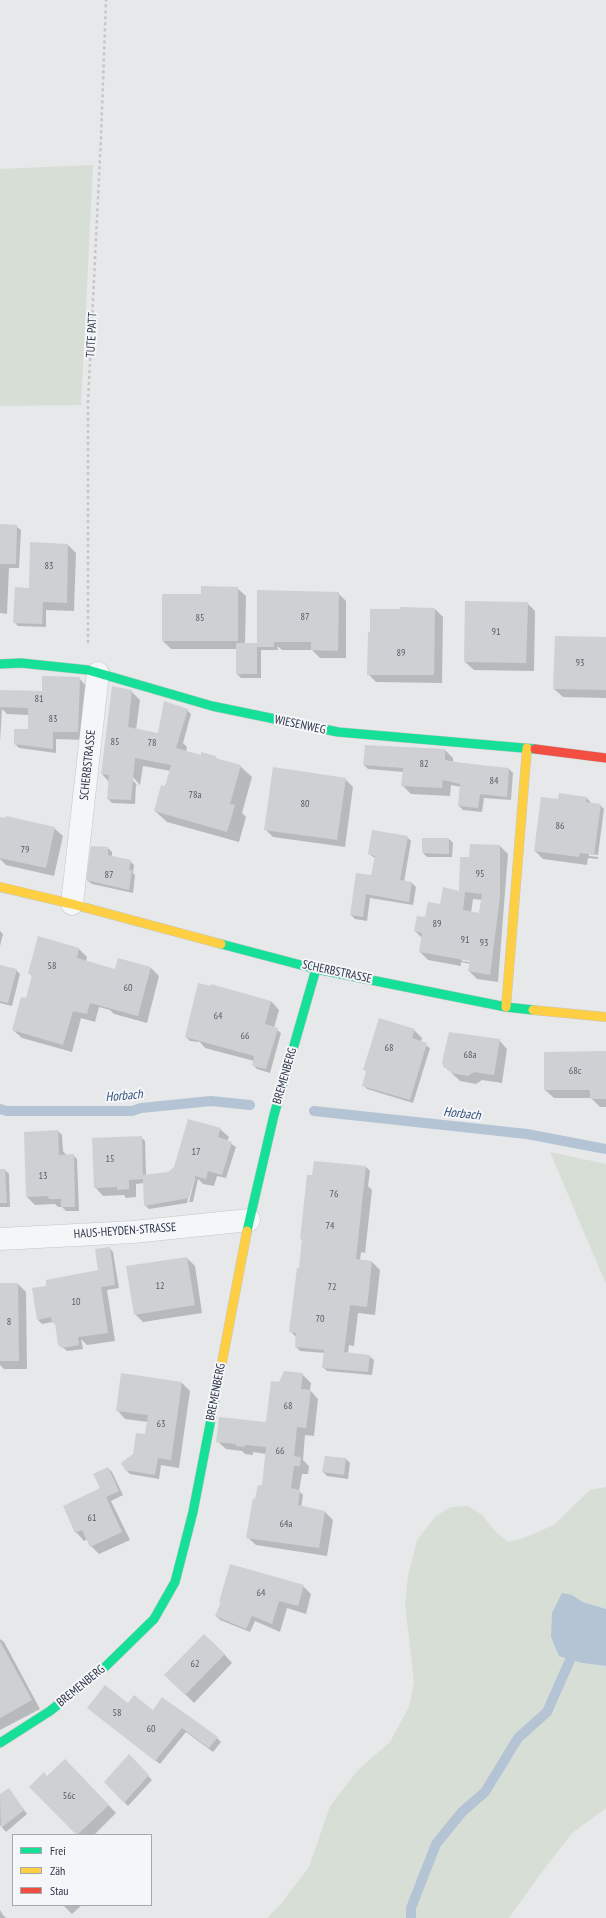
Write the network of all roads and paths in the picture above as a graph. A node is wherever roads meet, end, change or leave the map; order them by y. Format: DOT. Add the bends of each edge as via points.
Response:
graph roads {
  1 [pos="106,0"];
  2 [pos="0,664"];
  3 [pos="93,671"];
  4 [pos="527,748"];
  5 [pos="606,758"];
  6 [pos="0,887"];
  7 [pos="72,904"];
  8 [pos="316,969"];
  9 [pos="506,1007"];
  10 [pos="606,1016"];
  11 [pos="249,1220"];
  12 [pos="0,1239"];
  13 [pos="0,1743"];
  1 -- 3 [label="path, TUTE PATT" via="88,402"];
  2 -- 3 [label="street, WIESENWEG" via="21,663"];
  3 -- 4 [label="street, WIESENWEG" via="212,706 338,732"];
  3 -- 7 [label="street, SCHERBSTRASSE"];
  4 -- 5 [label="street, WIESENWEG"];
  4 -- 9 [label="street"];
  6 -- 7 [label="street, SCHERBSTRASSE"];
  7 -- 8 [label="street, SCHERBSTRASSE"];
  8 -- 9 [label="street, SCHERBSTRASSE"];
  8 -- 11 [label="street, BREMENBERG" via="274,1115"];
  9 -- 10 [label="street, SCHERBSTRASSE"];
  11 -- 12 [label="street, HAUS-HEYDEN-STRASSE" via="133,1232"];
  11 -- 13 [label="street, BREMENBERG" via="193,1512 175,1582 154,1619 106,1666 50,1711"];
}
